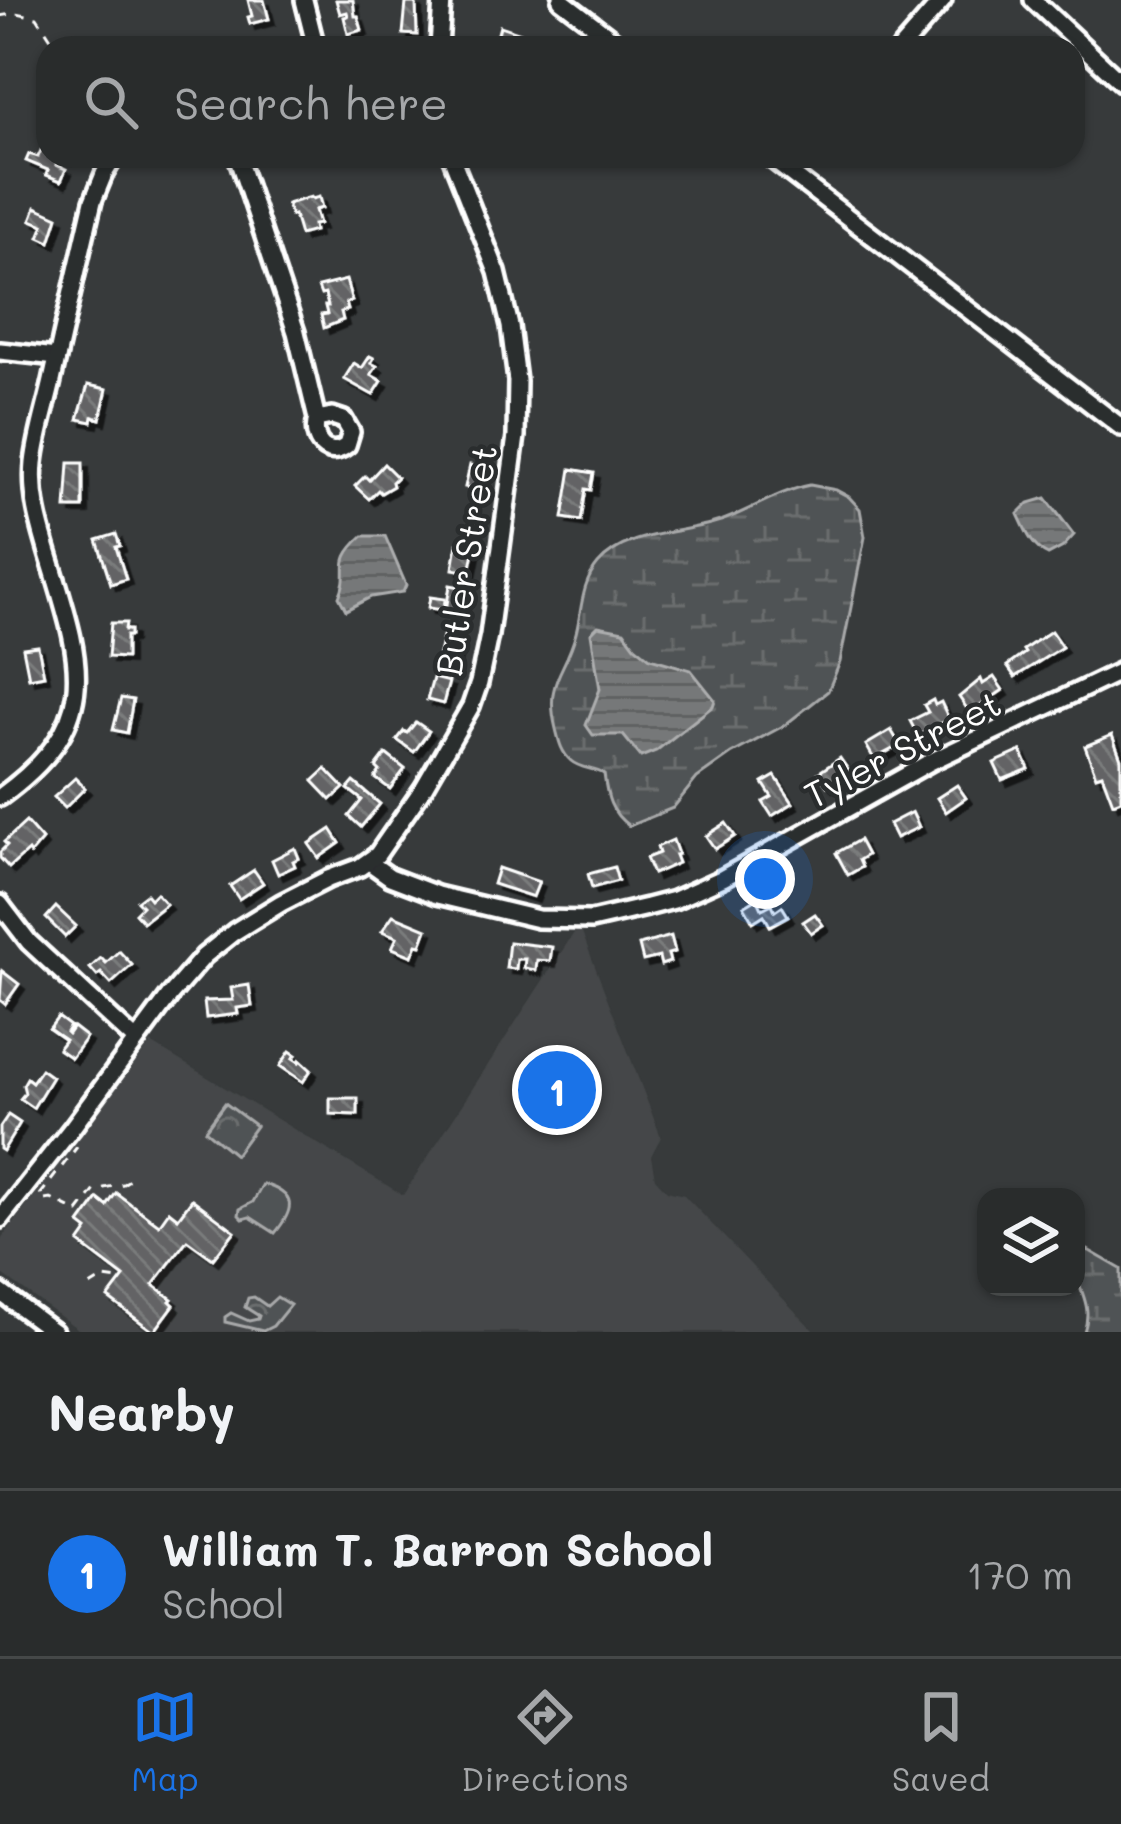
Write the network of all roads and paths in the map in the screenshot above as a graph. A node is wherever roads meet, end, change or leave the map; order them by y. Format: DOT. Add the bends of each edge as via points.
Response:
graph roads {
  1 [pos="304,0"];
  2 [pos="442,0"];
  3 [pos="561,0"];
  4 [pos="943,0"];
  5 [pos="1033,0"];
  6 [pos="0,16"];
  7 [pos="50,36"];
  8 [pos="313,36"];
  9 [pos="440,36"];
  10 [pos="608,36"];
  11 [pos="912,36"];
  12 [pos="1072,36"];
  13 [pos="1085,48"];
  14 [pos="1121,82"];
  15 [pos="108,168"];
  16 [pos="241,168"];
  17 [pos="456,168"];
  18 [pos="784,168"];
  19 [pos="795,168"];
  20 [pos="791,173"];
  21 [pos="0,351"];
  22 [pos="57,357"];
  23 [pos="317,419"];
  24 [pos="1121,427"];
  25 [pos="1121,671"];
  26 [pos="0,797"];
  27 [pos="369,862"];
  28 [pos="0,906"];
  29 [pos="136,1041"];
  30 [pos="77,1147"];
  31 [pos="130,1179"];
  32 [pos="0,1219"];
  33 [pos="118,1280"];
  34 [pos="90,1286"];
  35 [pos="0,1292"];
  36 [pos="54,1332"];
  1 -- 8 [label="street"];
  2 -- 9 [label="street"];
  3 -- 10 [label="street"];
  4 -- 11 [label="street"];
  5 -- 12 [label="street"];
  6 -- 7 [label="path" via="38,17"];
  13 -- 14 [label="street"];
  15 -- 22 [label="street"];
  16 -- 23 [label="street"];
  17 -- 27 [label="street, Butler Street" via="510,326 517,381 512,464 471,706"];
  18 -- 20 [label="street"];
  19 -- 20 [label="street"];
  20 -- 24 [label="street"];
  21 -- 22 [label="street"];
  22 -- 26 [label="street" via="34,491 75,648 77,690 50,753"];
  25 -- 27 [label="street, Tyler Street" via="930,762 723,878 647,907 591,920 538,919 437,895"];
  27 -- 29 [label="street, Butler Street" via="218,943"];
  28 -- 29 [label="street"];
  29 -- 32 [label="street, Butler Street"];
  30 -- 31 [label="path" via="42,1198 78,1213 95,1190"];
  33 -- 34 [label="path"];
  35 -- 36 [label="street"];
}
